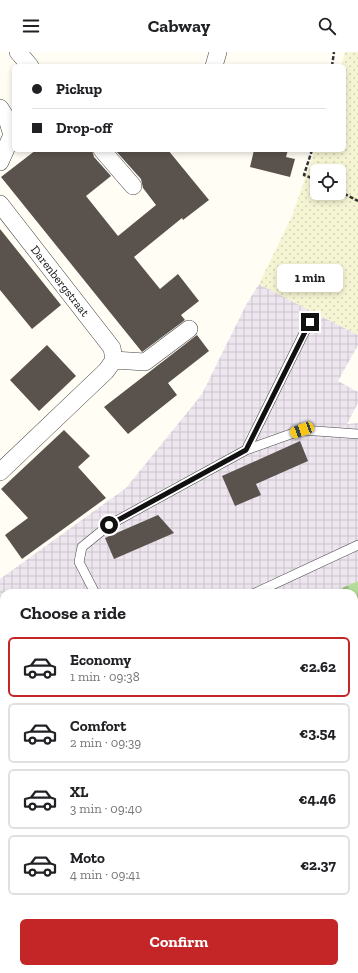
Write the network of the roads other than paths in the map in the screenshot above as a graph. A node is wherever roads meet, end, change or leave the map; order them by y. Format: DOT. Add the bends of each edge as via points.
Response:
graph roads {
  1 [pos="18,52"];
  2 [pos="218,52"];
  3 [pos="28,64"];
  4 [pos="215,64"];
  5 [pos="0,108"];
  6 [pos="104,152"];
  7 [pos="0,162"];
  8 [pos="133,186"];
  9 [pos="0,204"];
  10 [pos="310,322"];
  11 [pos="189,329"];
  12 [pos="114,360"];
  13 [pos="358,434"];
  14 [pos="246,450"];
  15 [pos="0,472"];
  16 [pos="358,545"];
  17 [pos="93,589"];
  18 [pos="264,589"];
  1 -- 3 [label="street"];
  2 -- 4 [label="street"];
  5 -- 7 [label="street" via="12,135"];
  6 -- 8 [label="street"];
  9 -- 12 [label="street, Darenbergstraat" via="112,348"];
  10 -- 14 [label="lane"];
  11 -- 12 [label="street" via="145,362"];
  12 -- 15 [label="street" via="106,371"];
  13 -- 14 [label="lane" via="302,430"];
  14 -- 17 [label="lane" via="109,525 82,548 79,562"];
  16 -- 18 [label="lane"];
}
